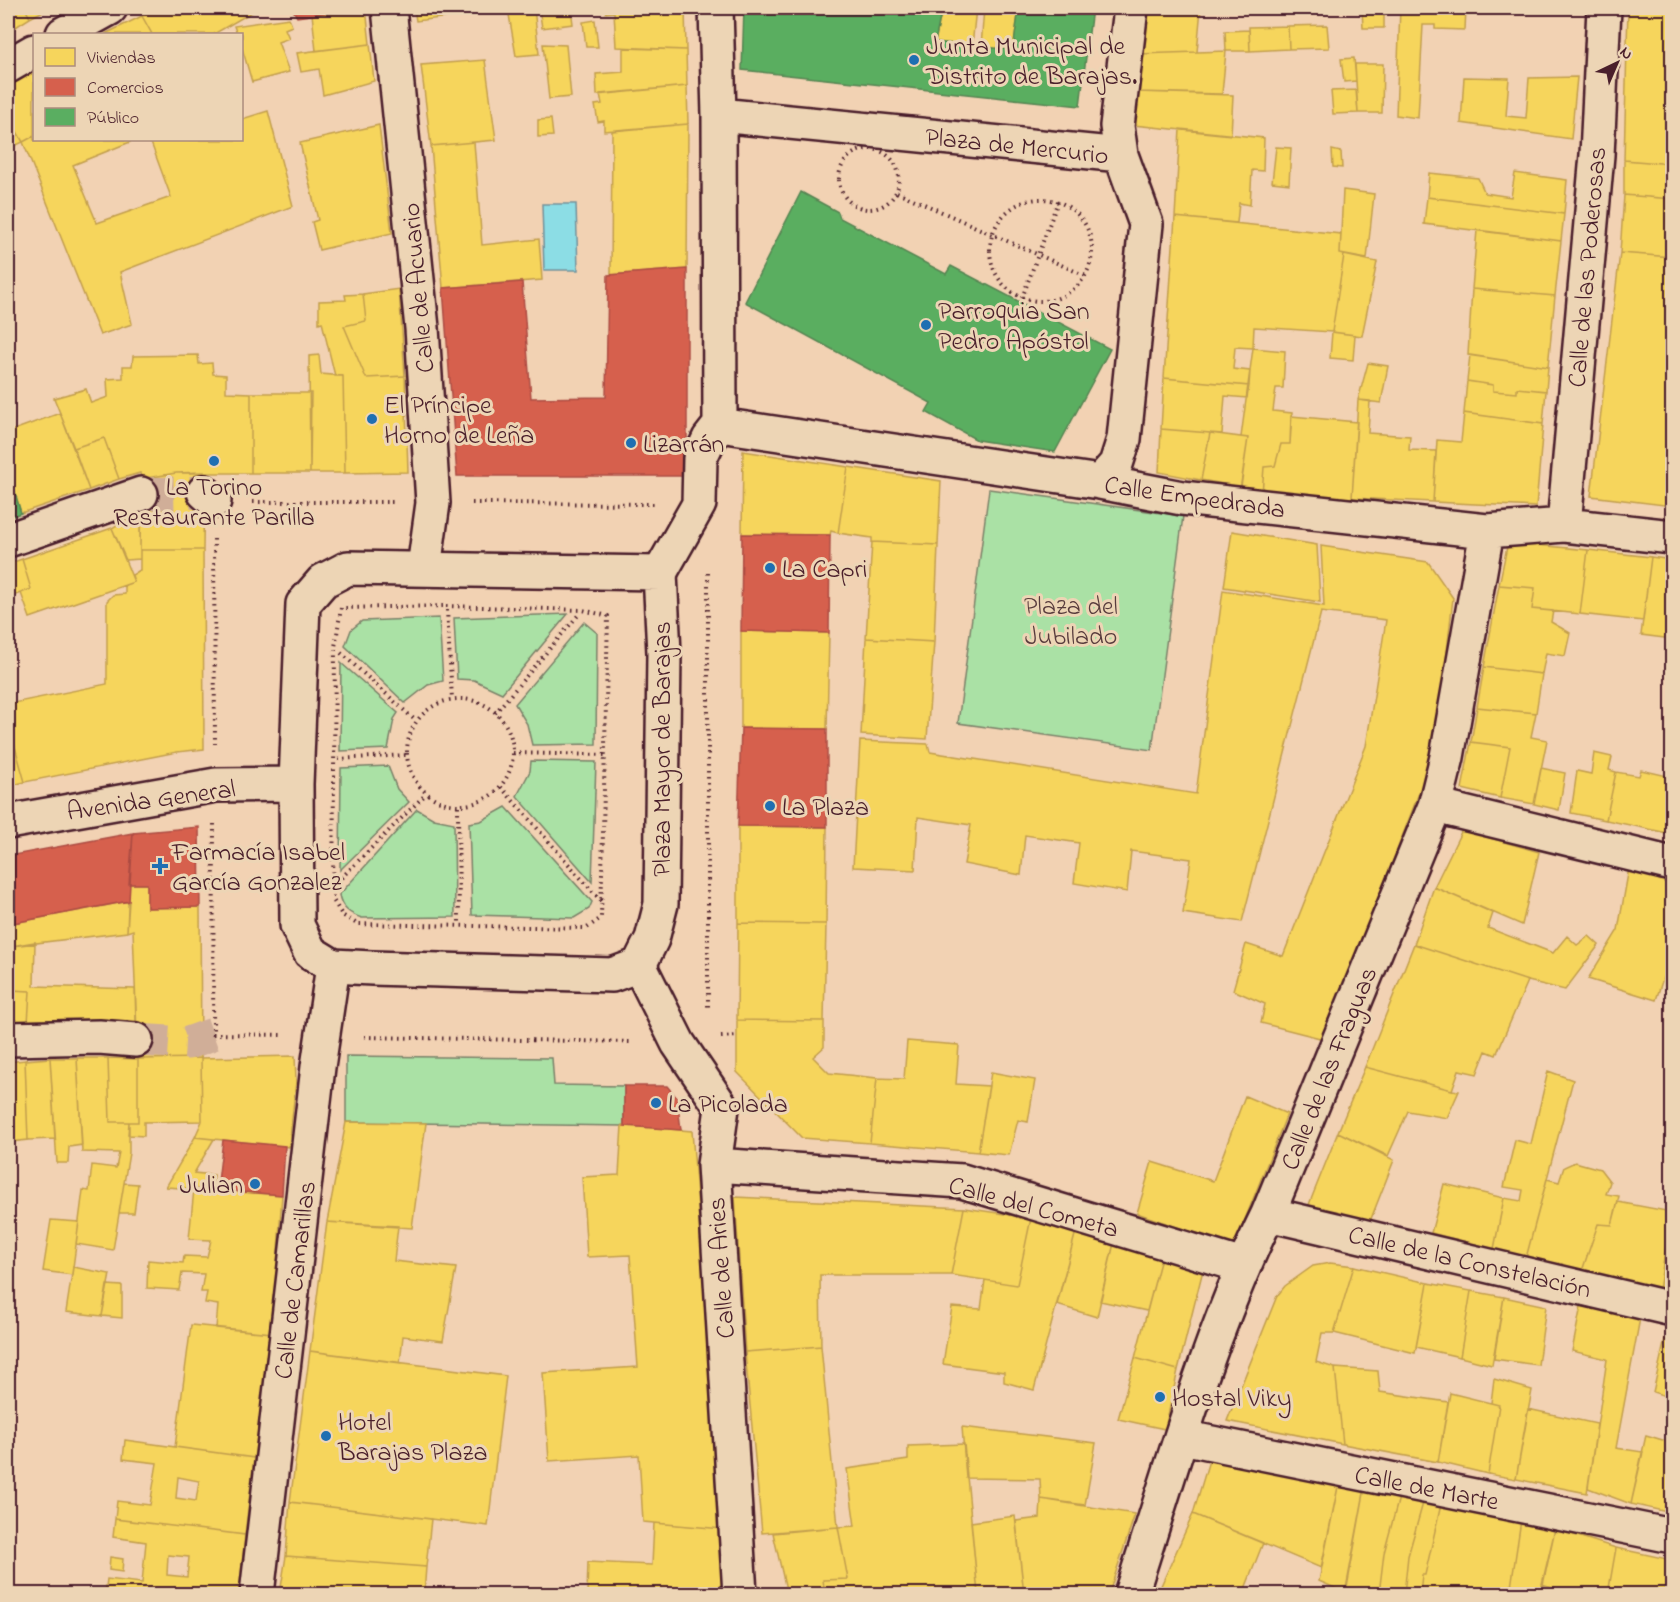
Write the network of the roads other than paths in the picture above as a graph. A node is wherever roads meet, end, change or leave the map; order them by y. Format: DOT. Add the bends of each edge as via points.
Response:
graph roads {
  1 [pos="110,8"];
  2 [pos="389,8"];
  3 [pos="716,8"];
  4 [pos="1131,8"];
  5 [pos="1604,8"];
  6 [pos="65,33"];
  7 [pos="33,52"];
  8 [pos="8,66"];
  9 [pos="719,114"];
  10 [pos="1121,155"];
  11 [pos="720,424"];
  12 [pos="1100,482"];
  13 [pos="130,497"];
  14 [pos="1564,525"];
  15 [pos="1487,531"];
  16 [pos="1672,537"];
  17 [pos="8,540"];
  18 [pos="424,568"];
  19 [pos="660,573"];
  20 [pos="296,784"];
  21 [pos="1435,806"];
  22 [pos="8,822"];
  23 [pos="1672,864"];
  24 [pos="639,964"];
  25 [pos="333,966"];
  26 [pos="8,1039"];
  27 [pos="136,1040"];
  28 [pos="714,1165"];
  29 [pos="1268,1214"];
  30 [pos="1243,1266"];
  31 [pos="1672,1309"];
  32 [pos="1182,1437"];
  33 [pos="1672,1536"];
  34 [pos="257,1594"];
  35 [pos="740,1594"];
  36 [pos="1131,1594"];
  1 -- 6 [label="street"];
  2 -- 18 [label="street, Calle de Acuario" via="421,316 433,503"];
  3 -- 9 [label="street"];
  4 -- 10 [label="street" via="1117,126"];
  5 -- 14 [label="street, Calle de las Poderosas" via="1597,156"];
  7 -- 8 [label="street"];
  9 -- 10 [label="street, Plaza de Mercurio"];
  9 -- 11 [label="street"];
  10 -- 12 [label="street, Plaza de Mercurio" via="1146,224 1124,439 1116,464"];
  11 -- 12 [label="street, Calle Empedrada"];
  11 -- 19 [label="street" via="700,458 699,504"];
  12 -- 15 [label="street, Calle Empedrada" via="1182,498"];
  13 -- 17 [label="street"];
  14 -- 15 [label="street, Calle Empedrada"];
  14 -- 16 [label="street, Calle Empedrada"];
  15 -- 21 [label="street, Calle de las Fraguas"];
  18 -- 19 [label="street"];
  18 -- 20 [label="street" via="348,568 323,581 303,604"];
  19 -- 24 [label="street, Plaza Mayor de Barajas" via="664,653 661,904 652,939"];
  20 -- 22 [label="street, Avenida General" via="216,785"];
  20 -- 25 [label="street" via="297,925 310,952"];
  21 -- 23 [label="street"];
  21 -- 29 [label="street, Calle de las Fraguas"];
  24 -- 25 [label="street" via="612,975"];
  24 -- 28 [label="street, Calle de Aries" via="678,1043 722,1108"];
  25 -- 34 [label="street, Calle de Camarillas"];
  26 -- 27 [label="street"];
  28 -- 30 [label="street, Calle del Cometa" via="962,1181"];
  28 -- 35 [label="street, Calle de Aries"];
  29 -- 30 [label="street, Calle de las Fraguas"];
  29 -- 31 [label="street, Calle de la Constelación"];
  30 -- 32 [label="street, Calle de las Fraguas"];
  32 -- 33 [label="street, Calle de Marte"];
  32 -- 36 [label="street, Calle de las Fraguas"];
}
